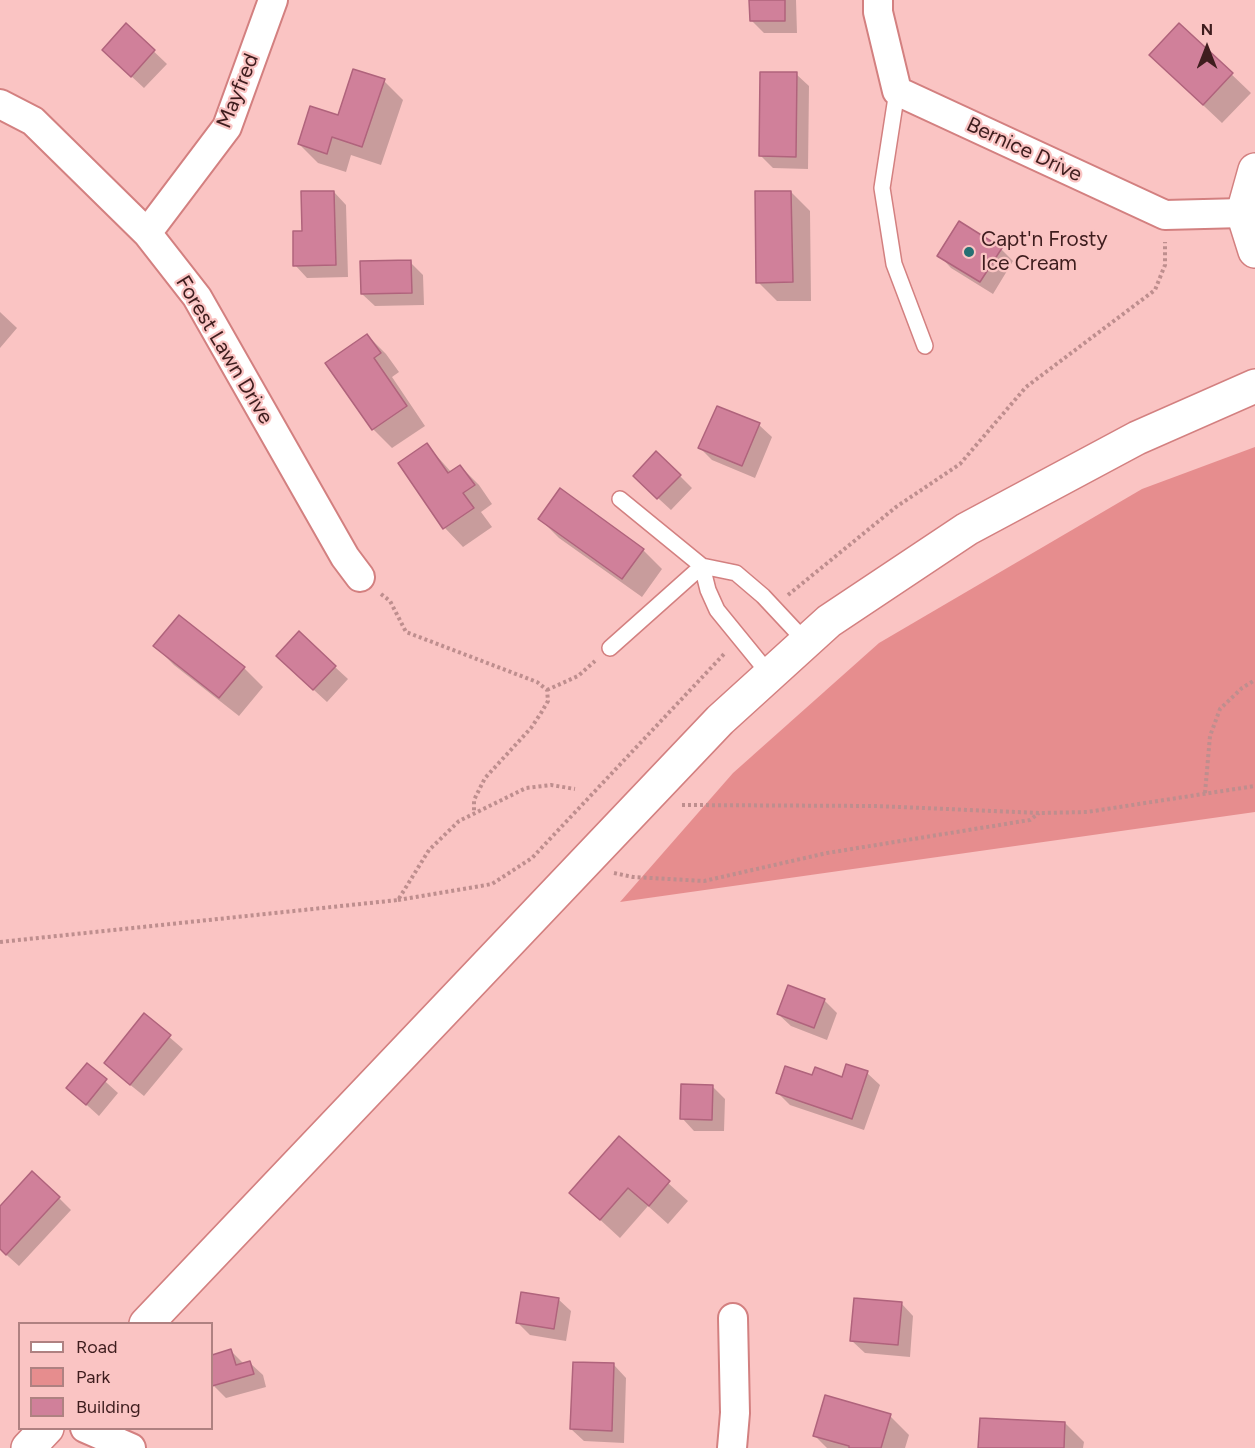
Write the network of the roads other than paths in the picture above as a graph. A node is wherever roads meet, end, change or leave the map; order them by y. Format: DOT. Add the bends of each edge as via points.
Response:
graph roads {
  1 [pos="273,0"];
  2 [pos="878,0"];
  3 [pos="897,91"];
  4 [pos="0,104"];
  5 [pos="1255,170"];
  6 [pos="1243,213"];
  7 [pos="147,233"];
  8 [pos="1255,251"];
  9 [pos="925,346"];
  10 [pos="1255,386"];
  11 [pos="620,499"];
  12 [pos="702,566"];
  13 [pos="360,577"];
  14 [pos="806,642"];
  15 [pos="610,648"];
  16 [pos="770,675"];
  17 [pos="734,1318"];
  18 [pos="147,1322"];
  19 [pos="44,1430"];
  20 [pos="90,1430"];
  21 [pos="28,1448"];
  22 [pos="131,1448"];
  23 [pos="732,1448"];
  1 -- 7 [label="street, Mayfred" via="228,127"];
  2 -- 3 [label="street"];
  3 -- 6 [label="street, Bernice Drive" via="1165,215"];
  3 -- 9 [label="lane" via="882,188 894,264"];
  4 -- 7 [label="street, Forest Lawn Drive" via="33,121"];
  5 -- 6 [label="main road"];
  6 -- 8 [label="main road"];
  7 -- 13 [label="street, Forest Lawn Drive" via="197,297"];
  10 -- 14 [label="main road" via="1137,438 967,529 829,621"];
  11 -- 12 [label="lane"];
  12 -- 14 [label="lane" via="736,573"];
  12 -- 15 [label="lane"];
  12 -- 16 [label="lane" via="717,610"];
  14 -- 16 [label="main road"];
  16 -- 18 [label="main road" via="720,720"];
  17 -- 23 [label="street"];
  19 -- 21 [label="main road"];
  20 -- 22 [label="street"];
}
